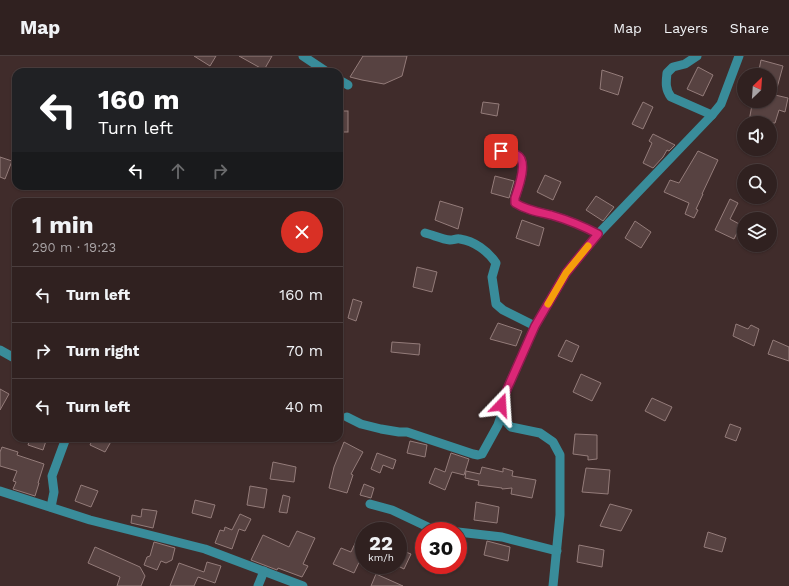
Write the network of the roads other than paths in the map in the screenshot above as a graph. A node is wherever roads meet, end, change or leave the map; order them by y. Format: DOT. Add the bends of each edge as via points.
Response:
graph roads {
  1 [pos="303,56"];
  2 [pos="697,56"];
  3 [pos="739,56"];
  4 [pos="321,68"];
  5 [pos="343,82"];
  6 [pos="348,85"];
  7 [pos="712,115"];
  8 [pos="501,151"];
  9 [pos="425,233"];
  10 [pos="598,234"];
  11 [pos="535,326"];
  12 [pos="0,350"];
  13 [pos="12,357"];
  14 [pos="347,416"];
  15 [pos="501,416"];
  16 [pos="65,442"];
  17 [pos="0,491"];
  18 [pos="370,504"];
  19 [pos="50,507"];
  20 [pos="417,522"];
  21 [pos="467,533"];
  22 [pos="556,552"];
  23 [pos="264,571"];
  24 [pos="258,586"];
  25 [pos="303,586"];
  26 [pos="553,586"];
  1 -- 4 [label="street"];
  2 -- 7 [label="street" via="686,64 673,67 667,73 668,92 671,97"];
  3 -- 7 [label="street" via="721,104"];
  5 -- 6 [label="street"];
  7 -- 10 [label="street"];
  8 -- 10 [label="street" via="521,158 523,170 515,203 526,209 571,221"];
  9 -- 11 [label="street" via="449,240 458,238 485,250 496,263 492,280 496,304 502,310"];
  10 -- 11 [label="street" via="566,273"];
  11 -- 15 [label="street" via="501,405"];
  12 -- 13 [label="street"];
  14 -- 15 [label="street" via="361,424 407,432 478,455 485,449"];
  15 -- 22 [label="street" via="511,427 540,434 553,442 560,455 560,516"];
  16 -- 19 [label="street" via="52,476 54,492"];
  17 -- 19 [label="street"];
  18 -- 20 [label="street" via="392,510"];
  19 -- 23 [label="street" via="90,520 205,549"];
  21 -- 22 [label="street" via="502,537"];
  22 -- 26 [label="street"];
  23 -- 24 [label="street"];
  23 -- 25 [label="street"];
}
